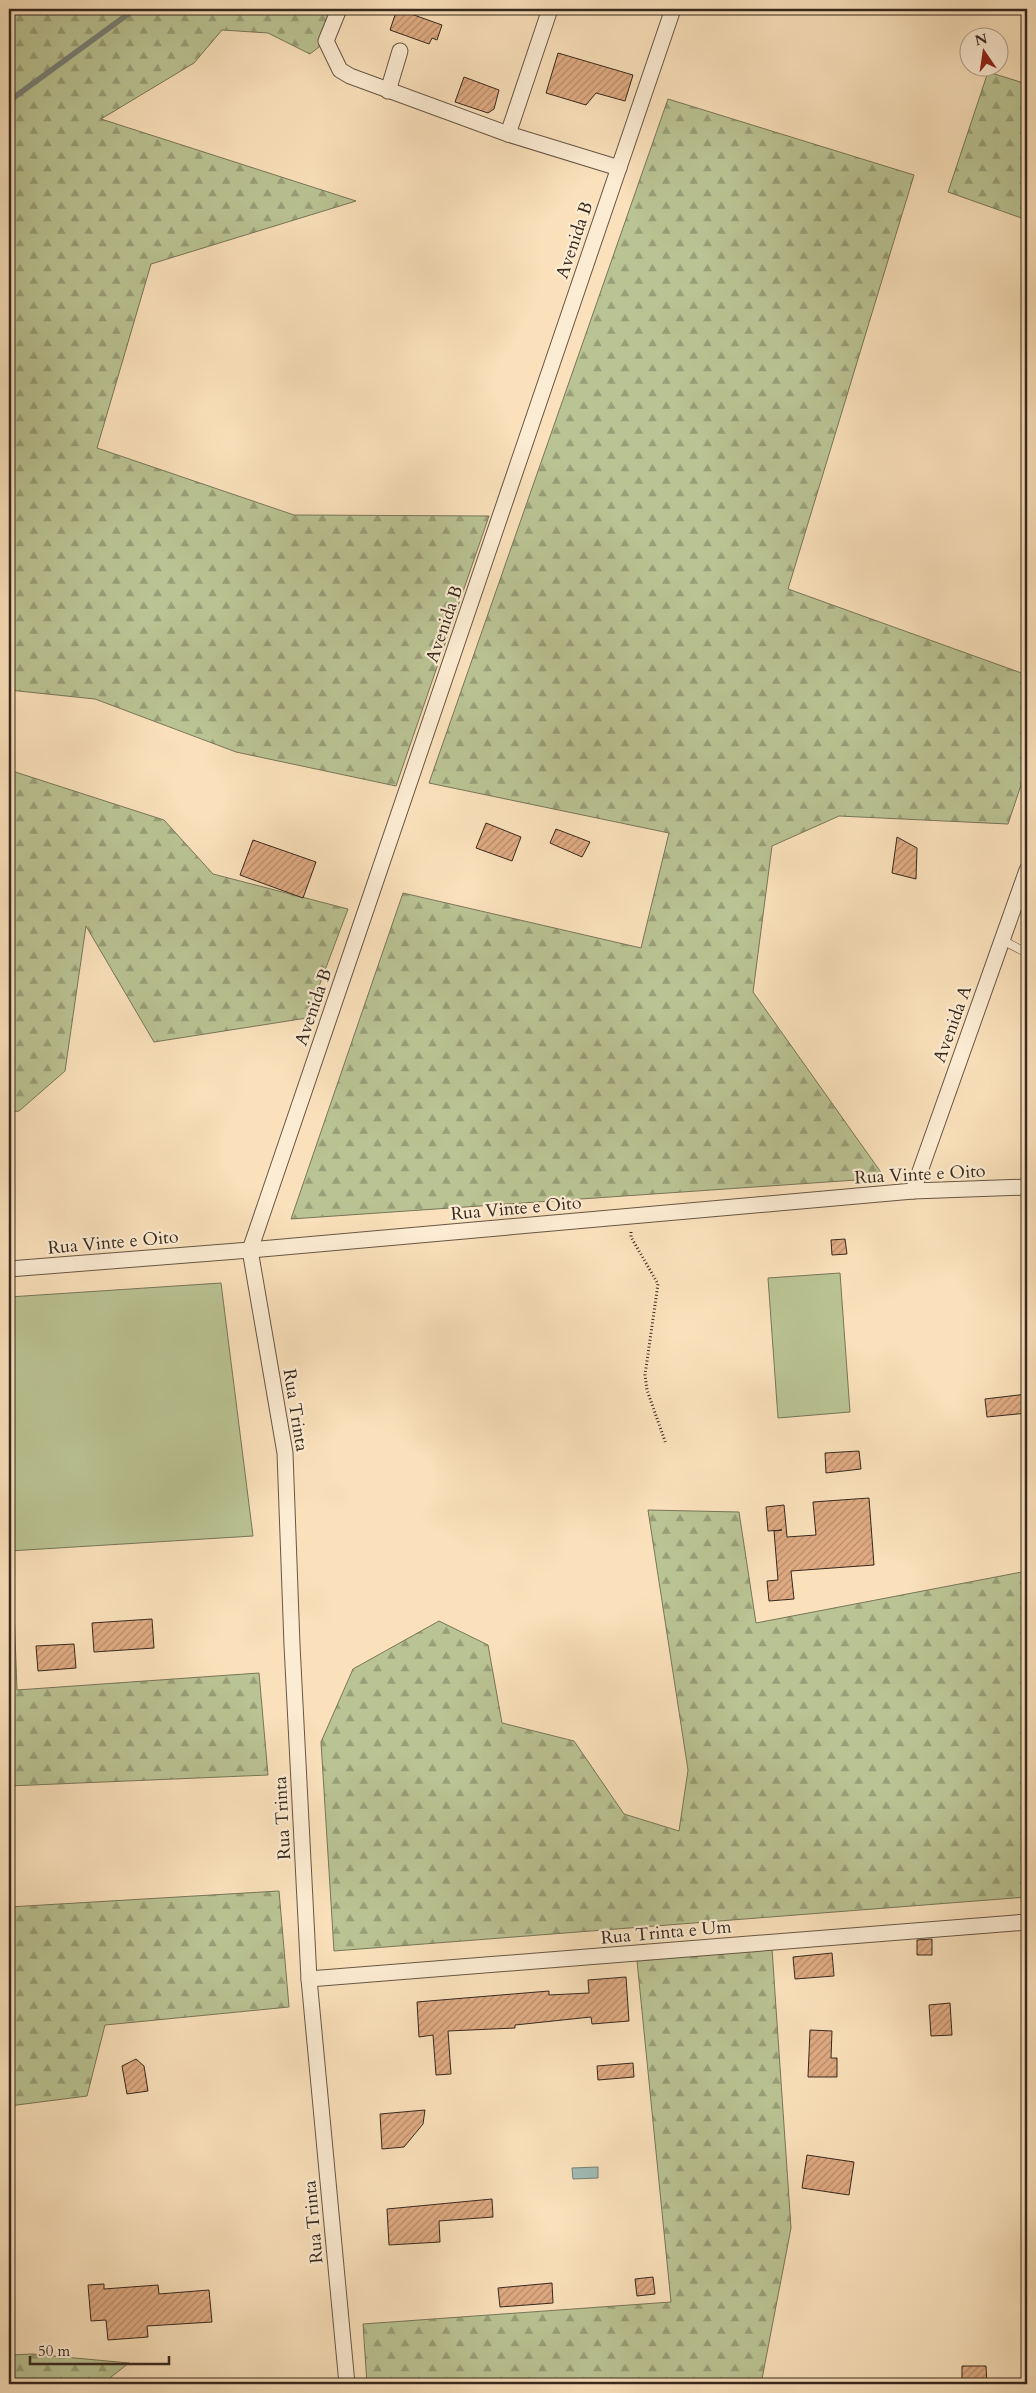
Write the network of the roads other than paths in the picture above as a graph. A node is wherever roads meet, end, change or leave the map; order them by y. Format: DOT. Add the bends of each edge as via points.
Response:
graph roads {
  1 [pos="339,9"];
  2 [pos="550,9"];
  3 [pos="673,9"];
  4 [pos="400,51"];
  5 [pos="388,91"];
  6 [pos="508,134"];
  7 [pos="619,168"];
  8 [pos="1027,870"];
  9 [pos="1002,940"];
  10 [pos="1027,953"];
  11 [pos="1027,1187"];
  12 [pos="913,1191"];
  13 [pos="250,1250"];
  14 [pos="9,1269"];
  15 [pos="1027,1922"];
  16 [pos="309,1979"];
  17 [pos="347,2384"];
  1 -- 5 [label="street" via="326,41 340,70"];
  2 -- 6 [label="street"];
  3 -- 7 [label="street, Avenida B"];
  4 -- 5 [label="street"];
  5 -- 6 [label="street"];
  6 -- 7 [label="street"];
  7 -- 13 [label="street, Avenida B"];
  8 -- 9 [label="street, Avenida A"];
  9 -- 10 [label="lane"];
  9 -- 12 [label="street, Avenida A"];
  11 -- 12 [label="street, Rua Vinte e Oito"];
  12 -- 13 [label="street, Rua Vinte e Oito"];
  13 -- 14 [label="street, Rua Vinte e Oito"];
  13 -- 16 [label="street, Rua Trinta" via="285,1453"];
  15 -- 16 [label="street, Rua Trinta e Um"];
  16 -- 17 [label="street, Rua Trinta"];
}
